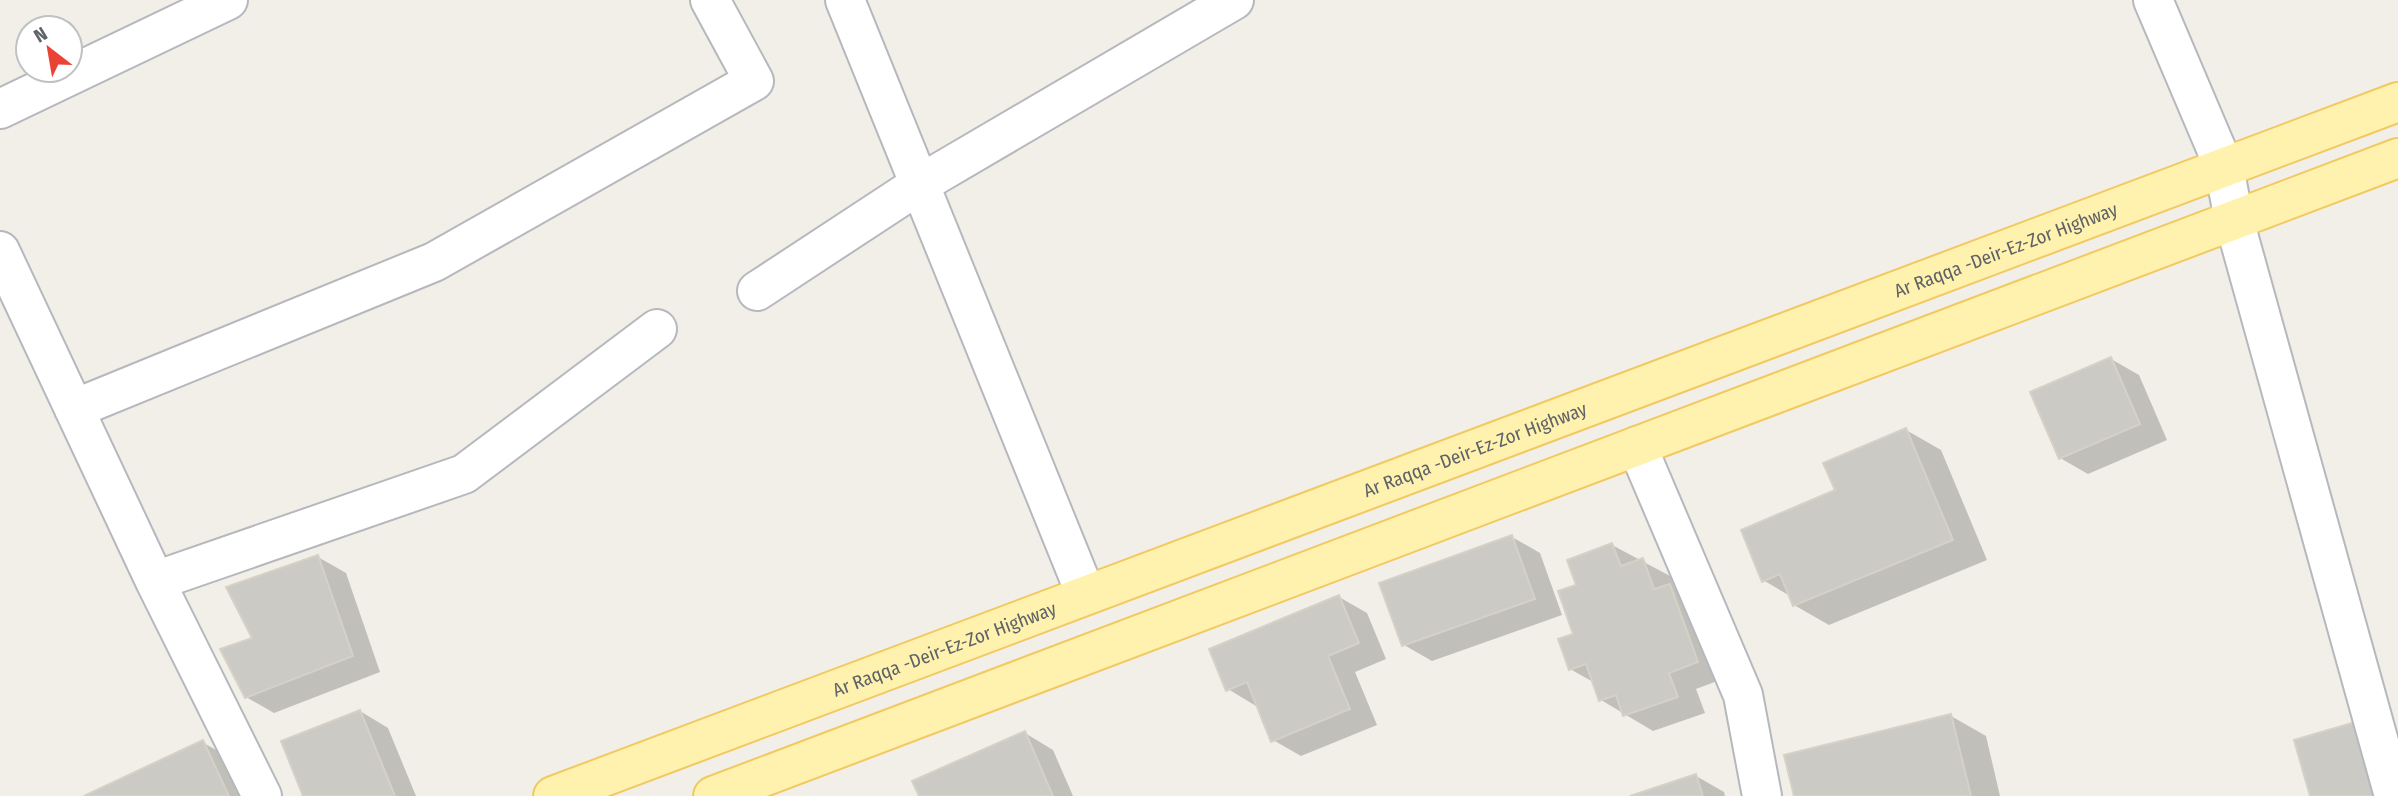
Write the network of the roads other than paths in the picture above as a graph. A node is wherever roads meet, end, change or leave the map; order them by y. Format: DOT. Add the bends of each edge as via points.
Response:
graph roads {
  1 [pos="228,0"];
  2 [pos="710,0"];
  3 [pos="845,0"];
  4 [pos="1234,0"];
  5 [pos="2153,0"];
  6 [pos="2398,102"];
  7 [pos="0,109"];
  8 [pos="2398,158"];
  9 [pos="2224,167"];
  10 [pos="920,184"];
  11 [pos="2234,220"];
  12 [pos="0,251"];
  13 [pos="757,291"];
  14 [pos="657,329"];
  15 [pos="74,409"];
  16 [pos="1637,446"];
  17 [pos="155,581"];
  18 [pos="1086,595"];
  19 [pos="262,796"];
  20 [pos="553,796"];
  21 [pos="713,796"];
  22 [pos="1762,796"];
  23 [pos="2394,796"];
  1 -- 7 [label="street"];
  2 -- 15 [label="street" via="754,81 434,262"];
  3 -- 10 [label="street"];
  4 -- 10 [label="street"];
  5 -- 9 [label="street"];
  6 -- 9 [label="main road, Ar Raqqa -Deir-Ez-Zor Highway"];
  8 -- 11 [label="main road"];
  9 -- 11 [label="street"];
  9 -- 18 [label="main road, Ar Raqqa -Deir-Ez-Zor Highway"];
  10 -- 13 [label="street"];
  10 -- 18 [label="street"];
  11 -- 16 [label="main road"];
  11 -- 23 [label="street"];
  12 -- 15 [label="street"];
  14 -- 17 [label="street" via="464,474"];
  15 -- 17 [label="street"];
  16 -- 21 [label="main road"];
  16 -- 22 [label="street" via="1743,695"];
  17 -- 19 [label="street"];
  18 -- 20 [label="main road, Ar Raqqa -Deir-Ez-Zor Highway"];
}
